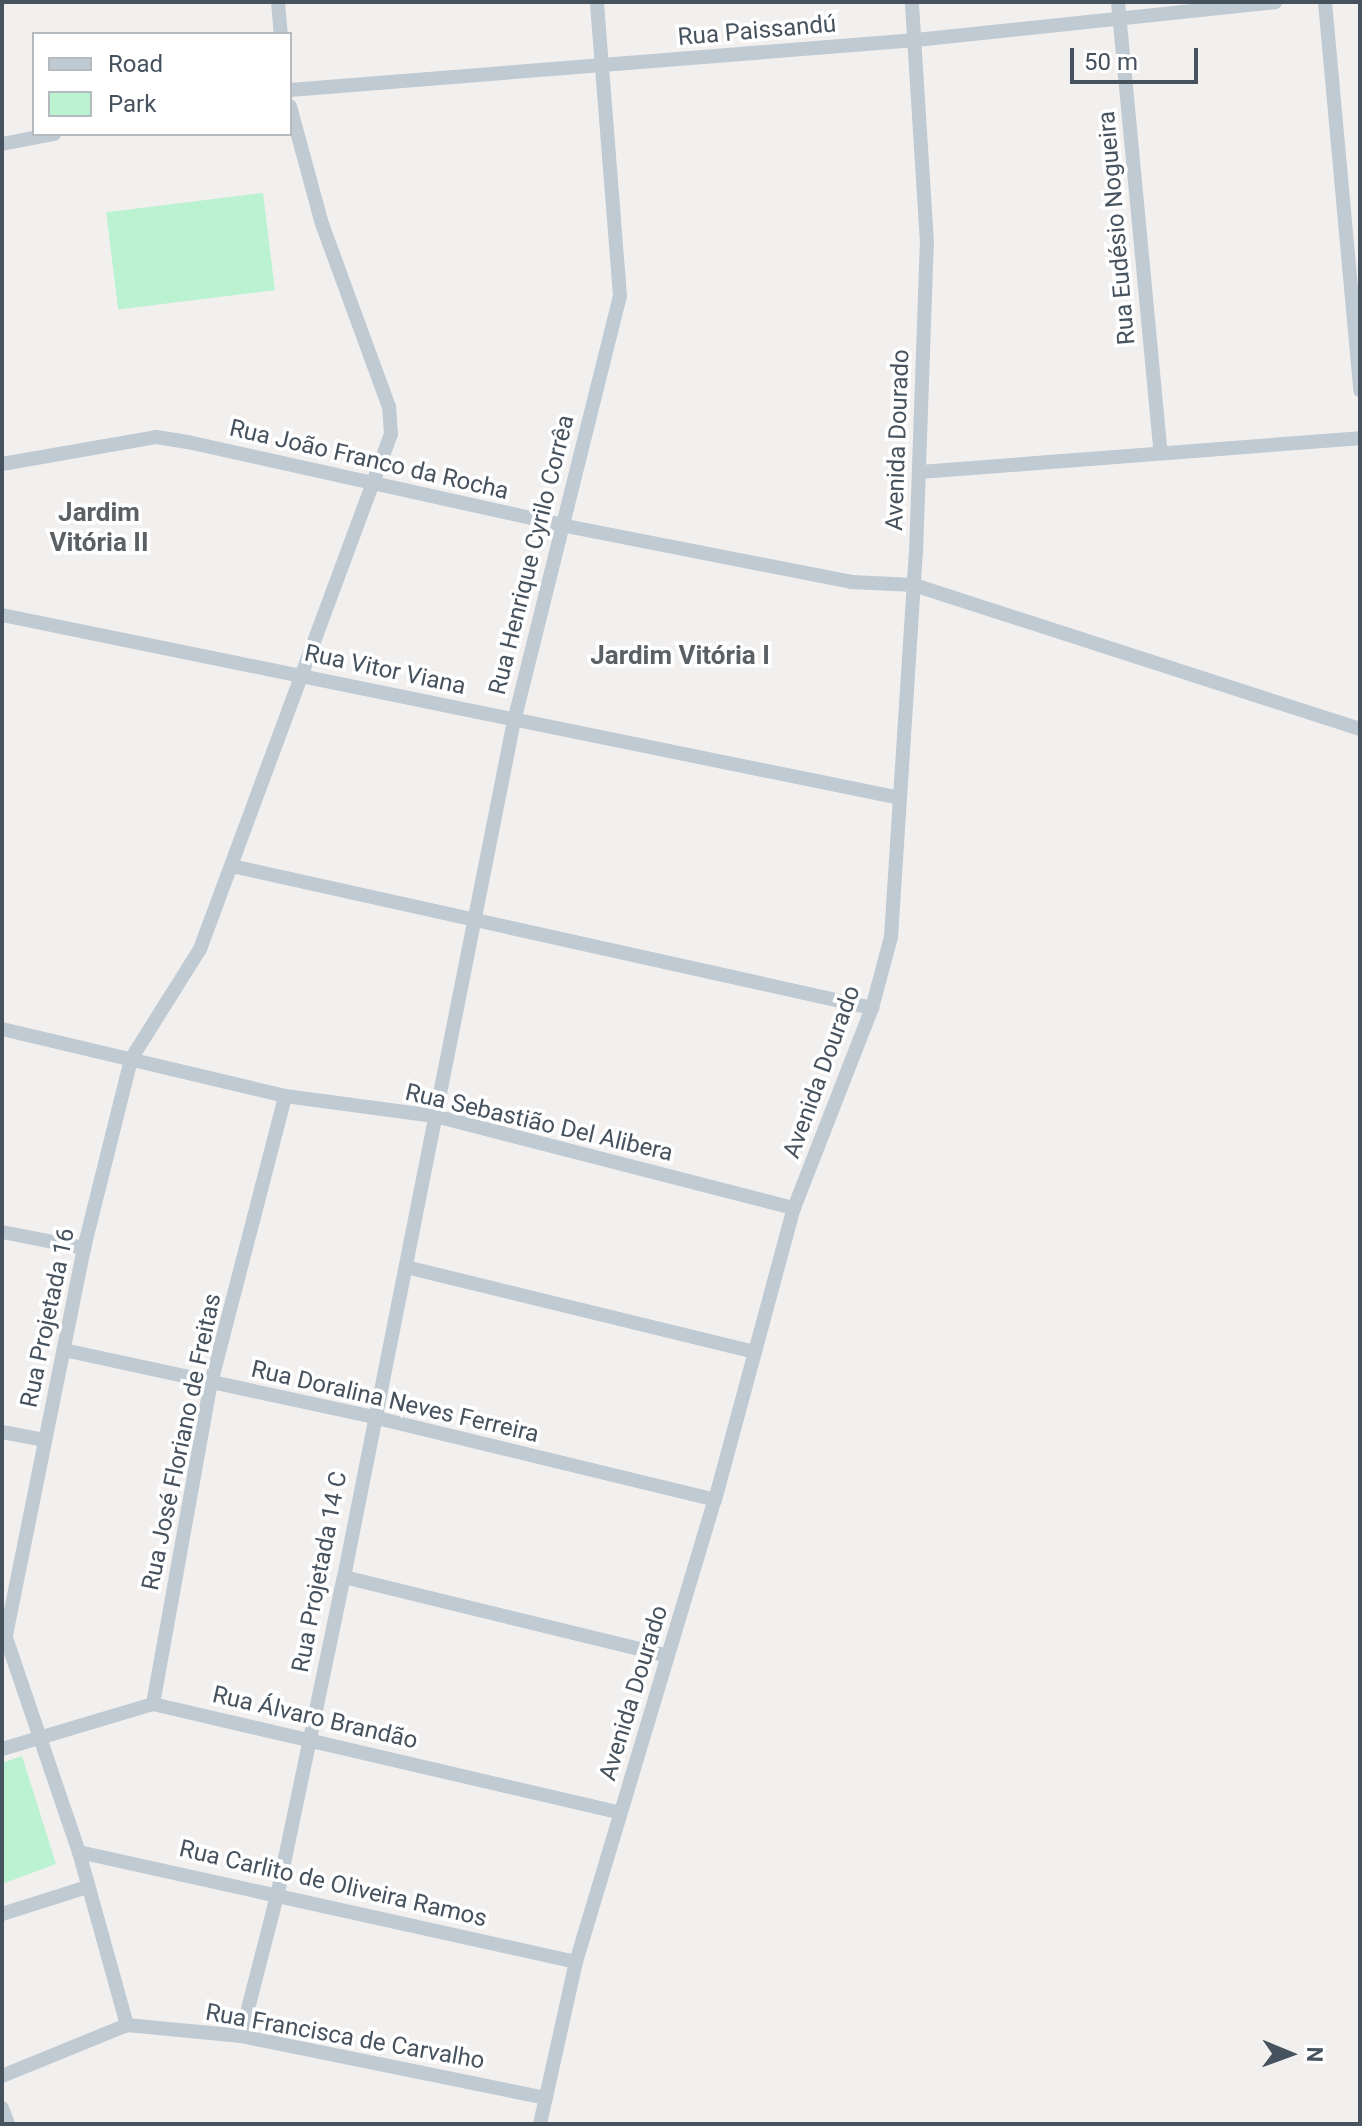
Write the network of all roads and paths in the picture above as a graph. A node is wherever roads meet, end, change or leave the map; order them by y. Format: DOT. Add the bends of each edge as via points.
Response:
graph roads {
  1 [pos="278,2"];
  2 [pos="597,2"];
  3 [pos="912,2"];
  4 [pos="1275,2"];
  5 [pos="1325,2"];
  6 [pos="1119,9"];
  7 [pos="281,32"];
  8 [pos="916,40"];
  9 [pos="603,67"];
  10 [pos="292,90"];
  11 [pos="292,113"];
  12 [pos="44,136"];
  13 [pos="2,144"];
  14 [pos="1360,390"];
  15 [pos="1360,438"];
  16 [pos="1160,450"];
  17 [pos="2,464"];
  18 [pos="920,472"];
  19 [pos="374,483"];
  20 [pos="561,525"];
  21 [pos="914,585"];
  22 [pos="2,615"];
  23 [pos="303,675"];
  24 [pos="514,721"];
  25 [pos="1360,729"];
  26 [pos="900,798"];
  27 [pos="232,866"];
  28 [pos="477,918"];
  29 [pos="872,1008"];
  30 [pos="2,1029"];
  31 [pos="131,1059"];
  32 [pos="285,1096"];
  33 [pos="435,1116"];
  34 [pos="794,1208"];
  35 [pos="2,1232"];
  36 [pos="84,1248"];
  37 [pos="406,1267"];
  38 [pos="64,1350"];
  39 [pos="755,1352"];
  40 [pos="211,1383"];
  41 [pos="373,1417"];
  42 [pos="2,1432"];
  43 [pos="45,1440"];
  44 [pos="715,1500"];
  45 [pos="344,1577"];
  46 [pos="4,1631"];
  47 [pos="668,1656"];
  48 [pos="153,1704"];
  49 [pos="308,1737"];
  50 [pos="37,1738"];
  51 [pos="2,1749"];
  52 [pos="620,1813"];
  53 [pos="79,1852"];
  54 [pos="87,1887"];
  55 [pos="278,1892"];
  56 [pos="2,1914"];
  57 [pos="576,1962"];
  58 [pos="127,2025"];
  59 [pos="241,2036"];
  60 [pos="2,2076"];
  61 [pos="546,2098"];
  62 [pos="2,2108"];
  63 [pos="8,2124"];
  64 [pos="540,2124"];
  1 -- 7 [label="street"];
  2 -- 9 [label="street, Rua Henrique Cyrilo Corrêa"];
  3 -- 8 [label="street, Avenida Dourado"];
  4 -- 6 [label="street, Rua Paissandú"];
  5 -- 14 [label="street"];
  6 -- 8 [label="street, Rua Paissandú"];
  6 -- 16 [label="street, Rua Eudésio Nogueira"];
  8 -- 9 [label="street, Rua Paissandú"];
  8 -- 18 [label="street, Avenida Dourado" via="927,243"];
  9 -- 10 [label="street, Rua Paissandú"];
  9 -- 20 [label="street, Rua Henrique Cyrilo Corrêa" via="620,296"];
  11 -- 19 [label="street, Rua Projetada 16" via="322,224 389,407 391,434"];
  12 -- 13 [label="street"];
  15 -- 16 [label="street"];
  16 -- 18 [label="street"];
  17 -- 19 [label="street, Rua João Franco da Rocha" via="156,437"];
  18 -- 21 [label="street, Avenida Dourado"];
  19 -- 20 [label="street, Rua João Franco da Rocha"];
  19 -- 23 [label="street, Rua Projetada 16"];
  20 -- 21 [label="street, Rua João Franco da Rocha" via="851,582"];
  20 -- 24 [label="street, Rua Henrique Cyrilo Corrêa"];
  21 -- 25 [label="street, Rua João Franco da Rocha"];
  21 -- 26 [label="street, Avenida Dourado"];
  22 -- 23 [label="street, Rua Vitor Viana"];
  23 -- 24 [label="street, Rua Vitor Viana"];
  23 -- 27 [label="street, Rua Projetada 16"];
  24 -- 26 [label="street, Rua Vitor Viana"];
  24 -- 28 [label="street, Rua Henrique Cyrilo Corrêa"];
  26 -- 29 [label="street, Avenida Dourado" via="891,937"];
  27 -- 28 [label="street"];
  27 -- 31 [label="street, Rua Projetada 16" via="200,949"];
  28 -- 29 [label="street"];
  28 -- 33 [label="street, Rua Henrique Cyrilo Corrêa"];
  29 -- 34 [label="street, Avenida Dourado"];
  30 -- 31 [label="street, Rua Sebastião Del Alibera"];
  31 -- 32 [label="street, Rua Sebastião Del Alibera"];
  31 -- 36 [label="street, Rua Projetada 16"];
  32 -- 33 [label="street, Rua Sebastião Del Alibera"];
  32 -- 40 [label="street, Rua José Floriano de Freitas"];
  33 -- 34 [label="street, Rua Sebastião Del Alibera"];
  33 -- 37 [label="street, Rua Projetada 14 C"];
  34 -- 39 [label="street, Avenida Dourado"];
  35 -- 36 [label="street"];
  36 -- 38 [label="street, Rua Projetada 16"];
  37 -- 39 [label="street"];
  37 -- 41 [label="street, Rua Projetada 14 C"];
  38 -- 40 [label="street, Rua Doralina Neves Ferreira"];
  38 -- 43 [label="street, Rua Projetada 16"];
  39 -- 44 [label="street, Avenida Dourado"];
  40 -- 41 [label="street, Rua Doralina Neves Ferreira"];
  40 -- 48 [label="street, Rua José Floriano de Freitas"];
  41 -- 44 [label="street, Rua Doralina Neves Ferreira"];
  41 -- 45 [label="street, Rua Projetada 14 C"];
  42 -- 43 [label="street"];
  43 -- 46 [label="street, Rua Projetada 16"];
  44 -- 47 [label="street, Avenida Dourado"];
  45 -- 47 [label="street"];
  45 -- 49 [label="street, Rua Projetada 14 C"];
  46 -- 50 [label="street"];
  47 -- 52 [label="street, Avenida Dourado"];
  48 -- 49 [label="street, Rua Álvaro Brandão"];
  48 -- 50 [label="street, Rua Álvaro Brandão"];
  49 -- 52 [label="street, Rua Álvaro Brandão"];
  49 -- 55 [label="street, Rua Projetada 14 C"];
  50 -- 51 [label="street, Rua Álvaro Brandão"];
  50 -- 53 [label="street"];
  52 -- 57 [label="street, Avenida Dourado"];
  53 -- 54 [label="street"];
  53 -- 55 [label="street, Rua Carlito de Oliveira Ramos"];
  54 -- 56 [label="street"];
  54 -- 58 [label="street"];
  55 -- 57 [label="street, Rua Carlito de Oliveira Ramos"];
  55 -- 59 [label="street, Rua Projetada 14 C"];
  57 -- 61 [label="street, Avenida Dourado"];
  58 -- 59 [label="street, Rua Francisca de Carvalho"];
  58 -- 60 [label="street, Rua Francisca de Carvalho"];
  59 -- 61 [label="street, Rua Francisca de Carvalho"];
  61 -- 64 [label="street, Avenida Dourado"];
  62 -- 63 [label="street"];
}
